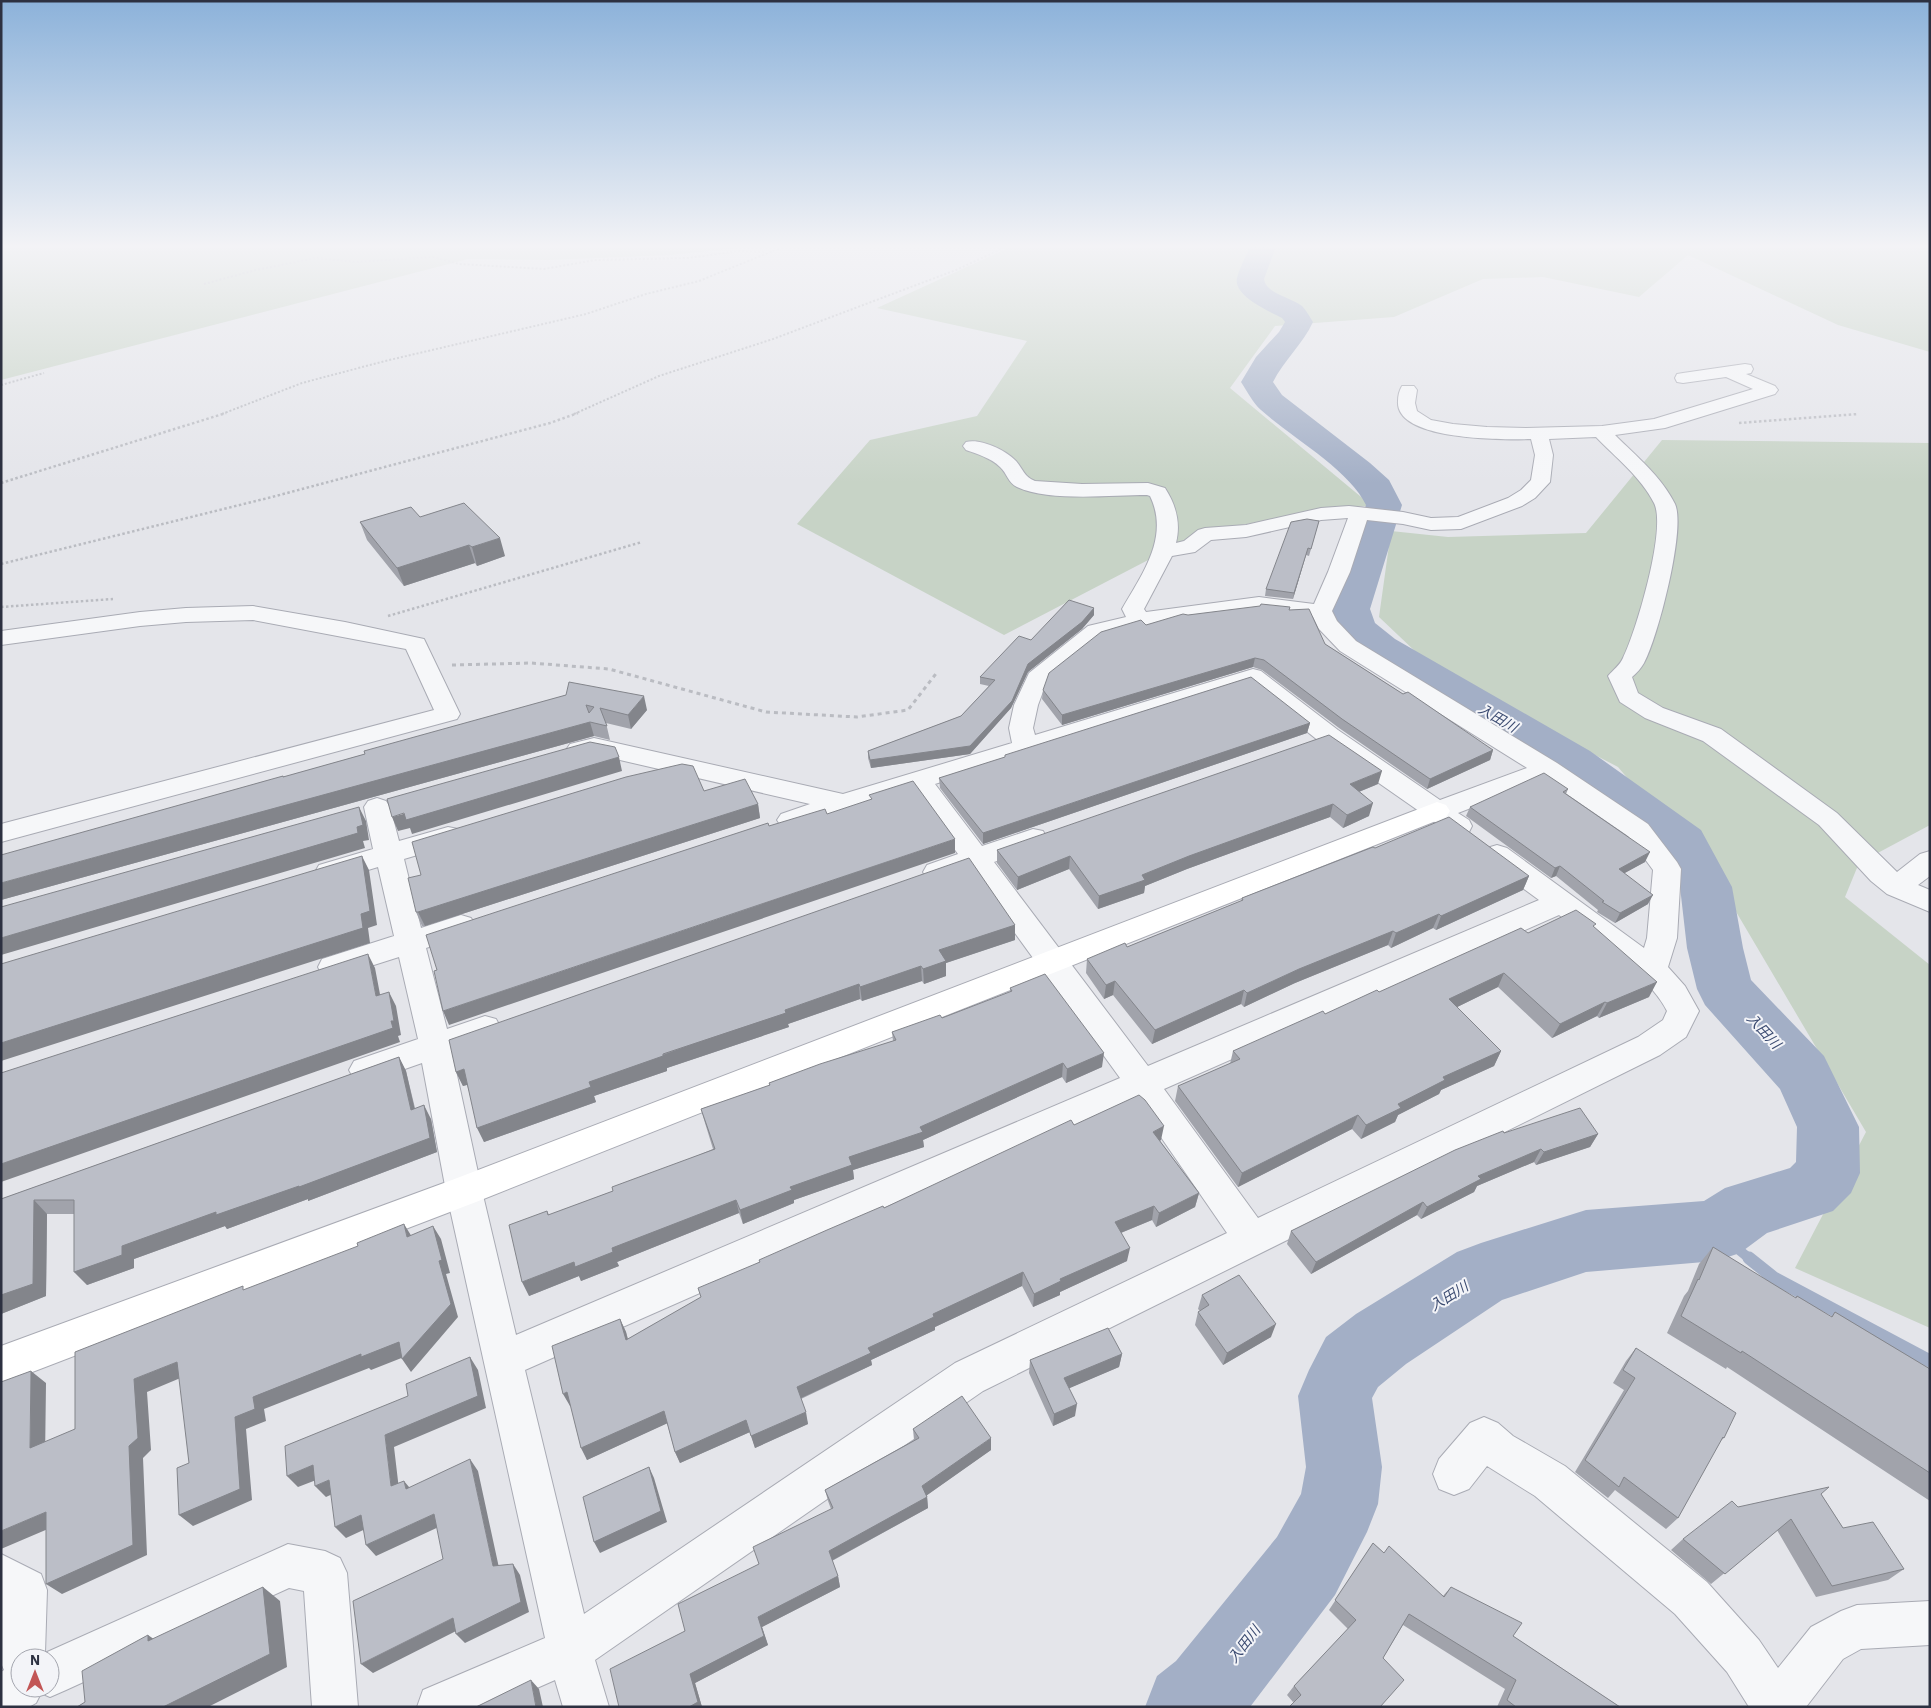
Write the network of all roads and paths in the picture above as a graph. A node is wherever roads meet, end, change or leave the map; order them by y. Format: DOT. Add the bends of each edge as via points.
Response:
graph roads {
  1 [pos="544,324"];
  2 [pos="815,324"];
  3 [pos="44,373"];
  4 [pos="1683,378"];
  5 [pos="1,385"];
  6 [pos="1408,390"];
  7 [pos="1858,414"];
  8 [pos="1735,423"];
  9 [pos="1600,431"];
  10 [pos="1539,434"];
  11 [pos="972,446"];
  12 [pos="1,483"];
  13 [pos="1362,513"];
  14 [pos="642,542"];
  15 [pos="1165,550"];
  16 [pos="1,564"];
  17 [pos="122,599"];
  18 [pos="1,607"];
  19 [pos="1321,611"];
  20 [pos="1139,620"];
  21 [pos="344,629"];
  22 [pos="1,638"];
  23 [pos="424,665"];
  24 [pos="938,671"];
  25 [pos="1025,746"];
  26 [pos="556,757"];
  27 [pos="678,766"];
  28 [pos="1548,769"];
  29 [pos="632,780"];
  30 [pos="919,781"];
  31 [pos="843,803"];
  32 [pos="377,807"];
  33 [pos="1437,811"];
  34 [pos="472,828"];
  35 [pos="1060,829"];
  36 [pos="758,830"];
  37 [pos="1,834"];
  38 [pos="388,854"];
  39 [pos="976,858"];
  40 [pos="1930,861"];
  41 [pos="303,880"];
  42 [pos="911,880"];
  43 [pos="1897,887"];
  44 [pos="1562,902"];
  45 [pos="1930,902"];
  46 [pos="485,918"];
  47 [pos="409,942"];
  48 [pos="1052,962"];
  49 [pos="1652,969"];
  50 [pos="305,977"];
  51 [pos="510,1019"];
  52 [pos="435,1045"];
  53 [pos="343,1078"];
  54 [pos="1142,1084"];
  55 [pos="464,1191"];
  56 [pos="1252,1239"];
  57 [pos="502,1360"];
  58 [pos="1,1366"];
  59 [pos="1454,1474"];
  60 [pos="1,1576"];
  61 [pos="1930,1624"];
  62 [pos="22,1648"];
  63 [pos="570,1650"];
  64 [pos="60,1669"];
  65 [pos="1776,1706"];
  66 [pos="335,1707"];
  67 [pos="440,1707"];
  68 [pos="586,1707"];
  1 -- 12 [label="path" via="302,383 208,420"];
  2 -- 16 [label="path" via="660,376 550,423"];
  3 -- 5 [label="path"];
  4 -- 9 [label="street" via="1737,370 1769,390 1652,426"];
  6 -- 10 [label="street" via="1406,408 1422,423 1488,433"];
  7 -- 8 [label="path"];
  9 -- 10 [label="street"];
  9 -- 43 [label="street" via="1658,491 1668,513 1662,565 1643,636 1632,663 1620,676 1628,697 1654,713 1712,734 1828,819"];
  10 -- 13 [label="street" via="1544,455 1540,482 1516,502 1455,524 1431,524"];
  11 -- 15 [label="street" via="995,455 1009,465 1022,482 1035,486 1148,489 1158,492 1164,501 1168,532"];
  13 -- 15 [label="street" via="1321,514 1246,531 1205,534 1195,545 1185,549"];
  13 -- 19 [label="street"];
  14 -- 21 [label="path"];
  15 -- 20 [label="street" via="1133,610"];
  17 -- 18 [label="path"];
  19 -- 20 [label="street" via="1258,604"];
  19 -- 28 [label="street" via="1327,624 1348,646"];
  20 -- 25 [label="street" via="1096,631 1037,678 1021,728"];
  21 -- 22 [label="street" via="253,614 186,615"];
  21 -- 23 [label="street" via="416,644"];
  23 -- 24 [label="path" via="531,663 609,669 766,712 857,718 908,710"];
  23 -- 37 [label="street" via="448,714"];
  25 -- 30 [label="street"];
  25 -- 33 [label="street" via="1253,676 1315,741"];
  26 -- 27 [label="street" via="594,746"];
  27 -- 29 [label="street"];
  27 -- 31 [label="street"];
  28 -- 33 [label="street"];
  28 -- 49 [label="street" via="1638,830 1667,868 1662,938"];
  30 -- 31 [label="street"];
  30 -- 39 [label="street"];
  31 -- 36 [label="street"];
  32 -- 38 [label="street"];
  33 -- 44 [label="street"];
  33 -- 48 [label="street"];
  34 -- 38 [label="street"];
  35 -- 39 [label="street"];
  38 -- 41 [label="street"];
  38 -- 47 [label="street"];
  39 -- 42 [label="street"];
  39 -- 48 [label="street"];
  40 -- 43 [label="street"];
  43 -- 45 [label="street"];
  44 -- 49 [label="street"];
  44 -- 54 [label="street"];
  46 -- 47 [label="street"];
  47 -- 50 [label="street"];
  47 -- 52 [label="street"];
  48 -- 54 [label="street"];
  48 -- 55 [label="street"];
  49 -- 56 [label="street" via="1674,994 1683,1011 1675,1028 1649,1046"];
  51 -- 52 [label="street"];
  52 -- 53 [label="street"];
  52 -- 55 [label="street"];
  54 -- 56 [label="street"];
  54 -- 57 [label="street"];
  55 -- 57 [label="street"];
  55 -- 58 [label="street"];
  56 -- 63 [label="street" via="969,1376"];
  57 -- 63 [label="street"];
  59 -- 65 [label="street" via="1484,1437 1550,1481 1691,1598 1744,1656"];
  60 -- 62 [label="street" via="25,1590"];
  61 -- 65 [label="street" via="1857,1627 1826,1644"];
  63 -- 67 [label="street"];
  63 -- 68 [label="street"];
  64 -- 66 [label="street" via="288,1566 325,1573"];
}
